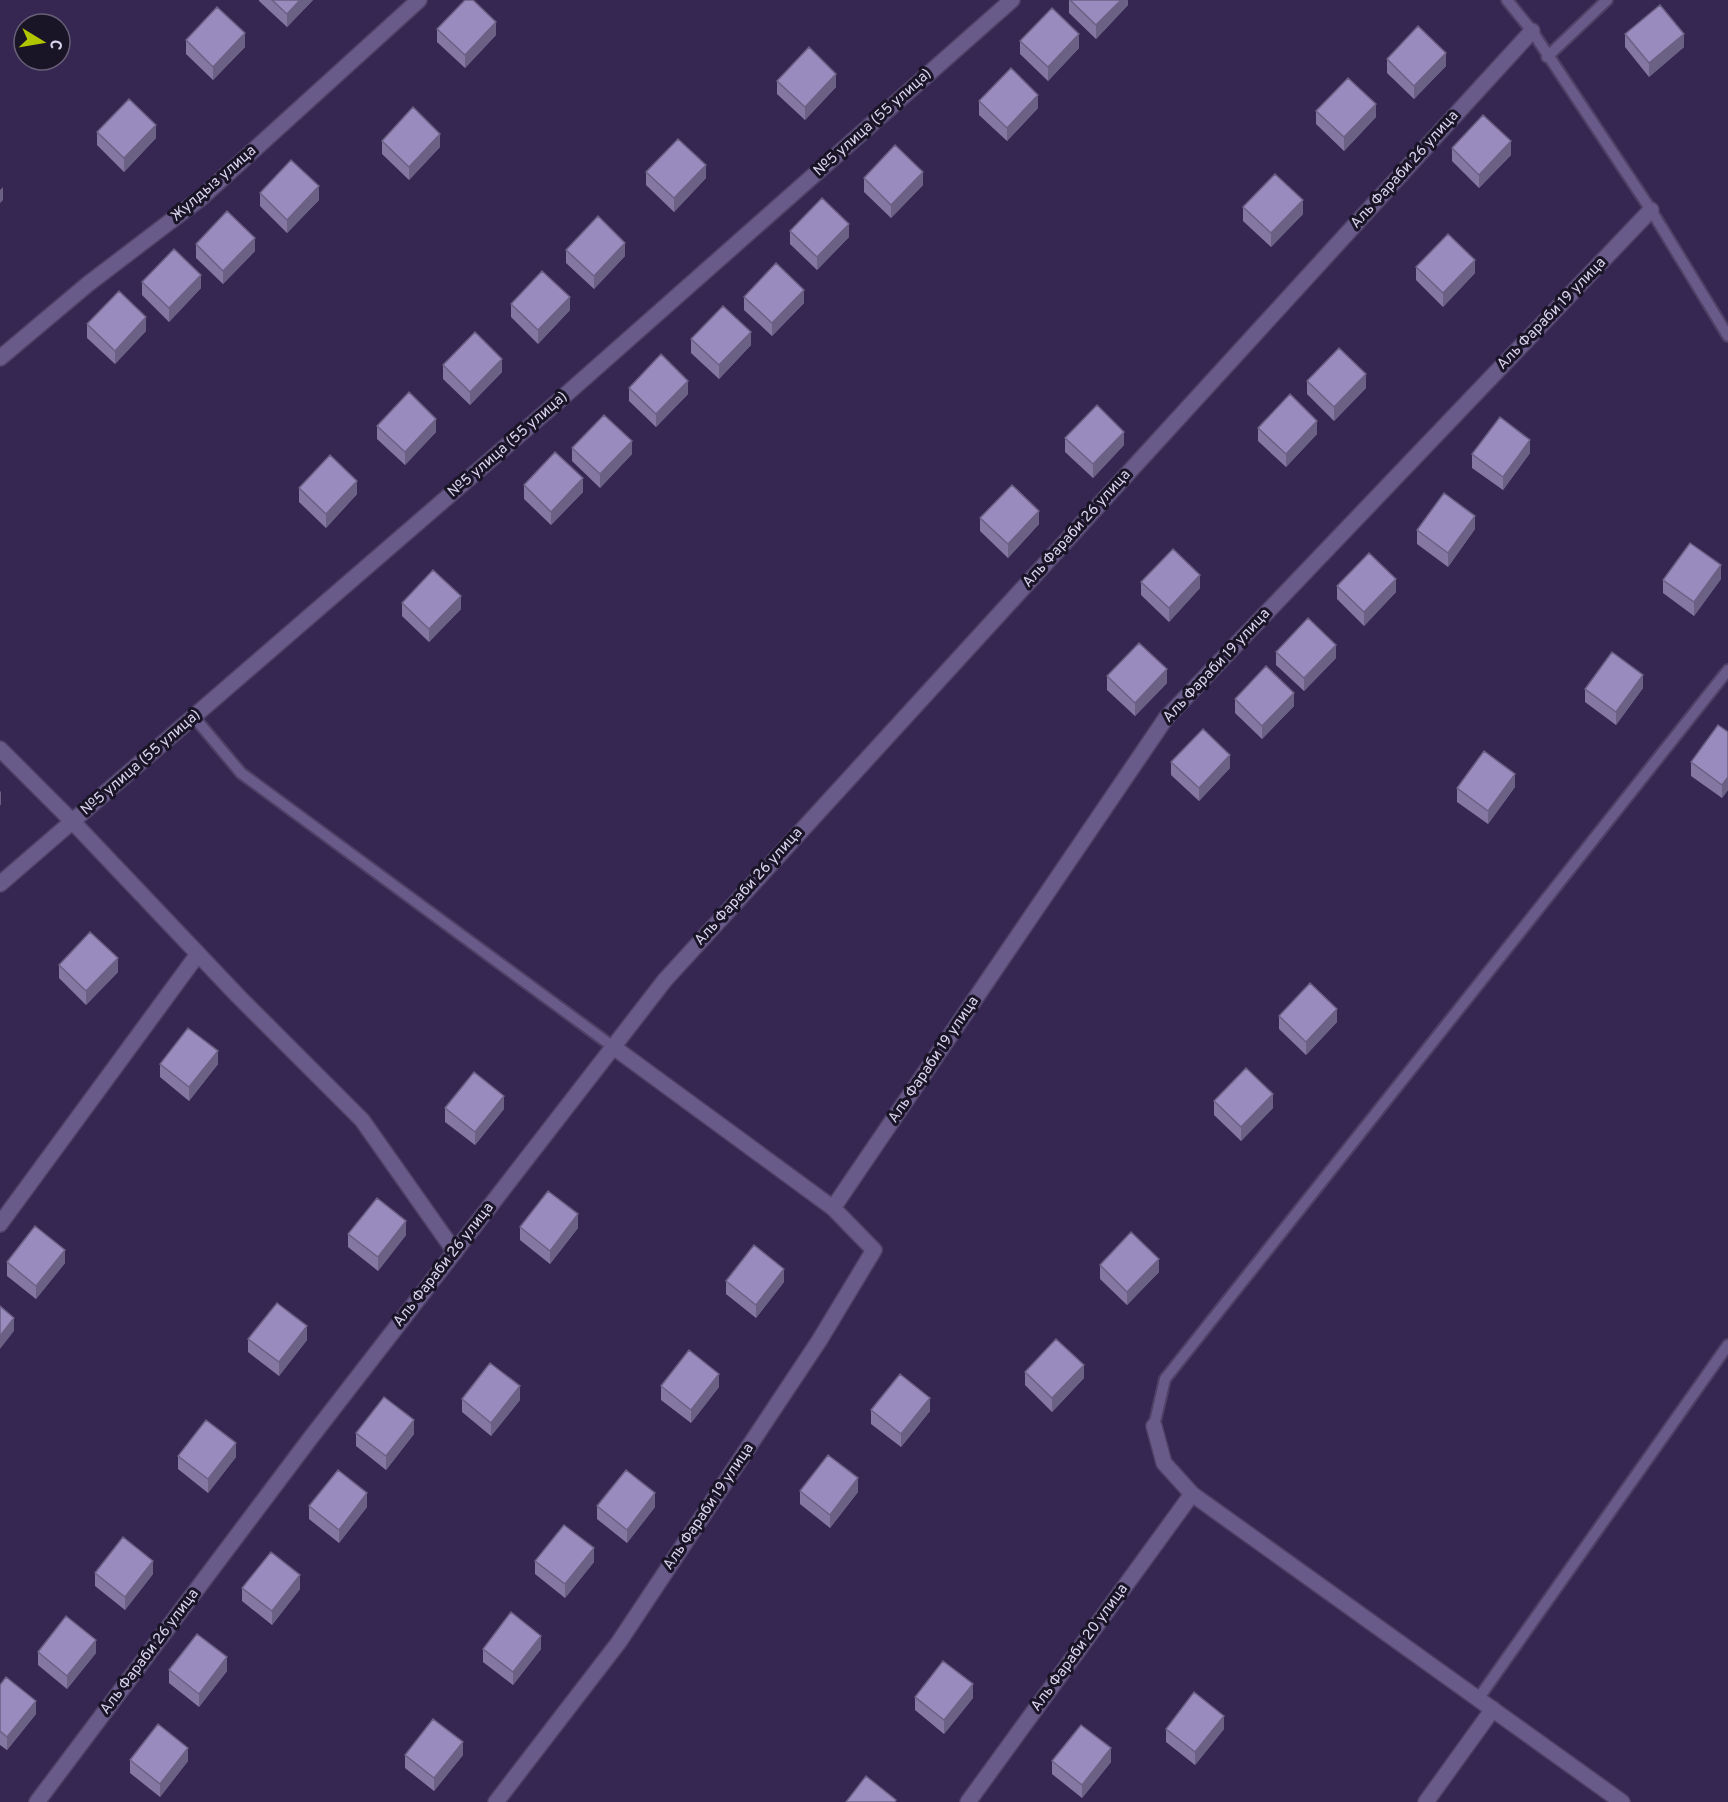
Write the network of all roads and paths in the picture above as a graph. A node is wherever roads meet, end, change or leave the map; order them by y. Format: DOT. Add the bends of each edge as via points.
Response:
graph roads {
  1 [pos="419,0"];
  2 [pos="1012,0"];
  3 [pos="1507,0"];
  4 [pos="1607,0"];
  5 [pos="1532,31"];
  6 [pos="1546,57"];
  7 [pos="1651,210"];
  8 [pos="1728,336"];
  9 [pos="0,358"];
  10 [pos="1728,670"];
  11 [pos="194,717"];
  12 [pos="0,749"];
  13 [pos="73,822"];
  14 [pos="0,884"];
  15 [pos="198,954"];
  16 [pos="612,1046"];
  17 [pos="833,1208"];
  18 [pos="0,1224"];
  19 [pos="455,1252"];
  20 [pos="1728,1345"];
  21 [pos="1154,1426"];
  22 [pos="1192,1494"];
  23 [pos="1478,1698"];
  24 [pos="1493,1709"];
  25 [pos="37,1802"];
  26 [pos="496,1802"];
  27 [pos="968,1802"];
  28 [pos="1426,1802"];
  29 [pos="1622,1802"];
  1 -- 9 [label="street, Жулдыз улица" via="201,198 88,284"];
  2 -- 11 [label="street, №5 улица (55 улица)"];
  3 -- 5 [label="lane"];
  4 -- 6 [label="lane"];
  5 -- 6 [label="lane"];
  5 -- 16 [label="street, Аль Фараби 26 улица" via="665,980"];
  6 -- 7 [label="lane"];
  7 -- 8 [label="lane"];
  7 -- 17 [label="street, Аль Фараби 19 улица" via="1166,718"];
  10 -- 21 [label="lane" via="1165,1379"];
  11 -- 13 [label="street, №5 улица (55 улица)"];
  11 -- 16 [label="lane" via="241,773"];
  12 -- 13 [label="street"];
  13 -- 14 [label="street, №5 улица (55 улица)"];
  13 -- 15 [label="street"];
  15 -- 18 [label="street"];
  15 -- 19 [label="street" via="362,1119"];
  16 -- 17 [label="street, Аль Фараби 19 улица"];
  16 -- 19 [label="street, Аль Фараби 26 улица"];
  17 -- 26 [label="street, Аль Фараби 19 улица" via="874,1250 819,1341 619,1642"];
  19 -- 25 [label="street, Аль Фараби 26 улица"];
  20 -- 23 [label="lane"];
  21 -- 22 [label="street" via="1164,1463"];
  22 -- 23 [label="street"];
  22 -- 27 [label="street, Аль Фараби 20 улица"];
  23 -- 24 [label="street"];
  24 -- 28 [label="street"];
  24 -- 29 [label="street"];
}
